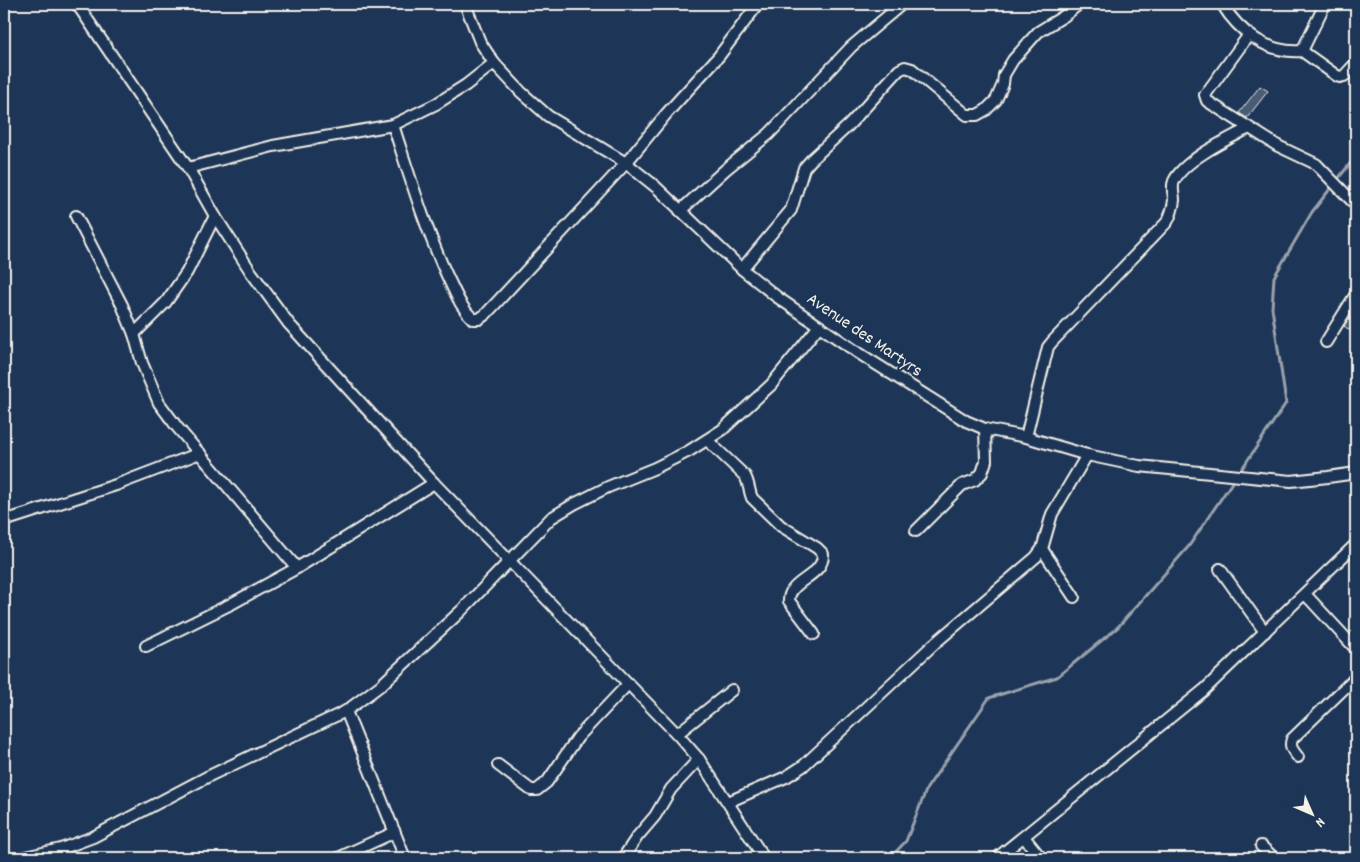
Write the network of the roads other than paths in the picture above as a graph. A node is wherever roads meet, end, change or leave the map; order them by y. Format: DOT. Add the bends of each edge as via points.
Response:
graph roads {
  1 [pos="77,4"];
  2 [pos="465,4"];
  3 [pos="758,4"];
  4 [pos="902,4"];
  5 [pos="1079,4"];
  6 [pos="1222,4"];
  7 [pos="1325,4"];
  8 [pos="1248,36"];
  9 [pos="1302,51"];
  10 [pos="1356,62"];
  11 [pos="494,63"];
  12 [pos="393,125"];
  13 [pos="1249,128"];
  14 [pos="626,163"];
  15 [pos="188,168"];
  16 [pos="1356,205"];
  17 [pos="680,211"];
  18 [pos="76,216"];
  19 [pos="215,216"];
  20 [pos="742,269"];
  21 [pos="1356,294"];
  22 [pos="819,326"];
  23 [pos="134,334"];
  24 [pos="1326,342"];
  25 [pos="985,429"];
  26 [pos="1026,437"];
  27 [pos="707,440"];
  28 [pos="200,453"];
  29 [pos="1087,455"];
  30 [pos="1356,473"];
  31 [pos="434,483"];
  32 [pos="4,521"];
  33 [pos="916,531"];
  34 [pos="1356,544"];
  35 [pos="1042,549"];
  36 [pos="511,561"];
  37 [pos="297,568"];
  38 [pos="1220,569"];
  39 [pos="1305,594"];
  40 [pos="1074,597"];
  41 [pos="1265,632"];
  42 [pos="814,634"];
  43 [pos="146,646"];
  44 [pos="1356,650"];
  45 [pos="1356,677"];
  46 [pos="628,684"];
  47 [pos="732,690"];
  48 [pos="346,711"];
  49 [pos="677,734"];
  50 [pos="1298,757"];
  51 [pos="699,759"];
  52 [pos="498,765"];
  53 [pos="728,802"];
  54 [pos="395,832"];
  55 [pos="1024,837"];
  56 [pos="1261,846"];
  57 [pos="20,858"];
  58 [pos="338,858"];
  59 [pos="405,858"];
  60 [pos="623,858"];
  61 [pos="764,858"];
  62 [pos="998,858"];
  63 [pos="1041,858"];
  64 [pos="1274,858"];
  1 -- 15 [label="street"];
  2 -- 11 [label="street, Avenue des Martyrs" via="480,42"];
  3 -- 14 [label="street" via="719,56"];
  4 -- 17 [label="street" via="850,47 769,134"];
  5 -- 20 [label="street" via="1038,32 1013,60 996,100 977,116 967,115 912,69 905,67 899,70 804,168 790,210"];
  6 -- 8 [label="street"];
  7 -- 9 [label="street"];
  8 -- 9 [label="street" via="1278,49"];
  8 -- 13 [label="street" via="1205,95 1206,101"];
  9 -- 10 [label="street" via="1340,77"];
  11 -- 12 [label="street" via="459,90"];
  11 -- 14 [label="street, Avenue des Martyrs" via="548,116"];
  12 -- 14 [label="street" via="442,264 461,305 473,319 486,314"];
  12 -- 15 [label="street" via="273,146"];
  13 -- 16 [label="street" via="1316,164"];
  13 -- 26 [label="street" via="1185,167 1172,188 1173,211 1167,222 1048,347"];
  14 -- 17 [label="street, Avenue des Martyrs"];
  15 -- 19 [label="street"];
  17 -- 20 [label="street, Avenue des Martyrs"];
  18 -- 23 [label="street"];
  19 -- 23 [label="street" via="187,272 166,302"];
  19 -- 31 [label="street" via="289,324"];
  20 -- 22 [label="street, Avenue des Martyrs"];
  21 -- 24 [label="street"];
  22 -- 25 [label="street, Avenue des Martyrs" via="943,407"];
  22 -- 27 [label="street" via="771,385"];
  23 -- 28 [label="street" via="159,403"];
  25 -- 26 [label="street, Avenue des Martyrs"];
  25 -- 33 [label="street" via="986,461 982,473 962,485"];
  26 -- 29 [label="street, Avenue des Martyrs"];
  27 -- 36 [label="street" via="551,518"];
  27 -- 42 [label="street" via="745,476 752,498 780,526 823,554 819,567 788,596"];
  28 -- 32 [label="street" via="116,485"];
  28 -- 37 [label="street"];
  29 -- 30 [label="street, Avenue des Martyrs" via="1138,466 1291,481"];
  29 -- 35 [label="street" via="1052,514"];
  31 -- 36 [label="street"];
  31 -- 37 [label="street"];
  34 -- 39 [label="street"];
  35 -- 40 [label="street"];
  35 -- 53 [label="street" via="803,766 786,777"];
  36 -- 46 [label="street"];
  36 -- 48 [label="street" via="381,685"];
  37 -- 43 [label="street"];
  38 -- 41 [label="street"];
  39 -- 41 [label="street"];
  39 -- 44 [label="street"];
  41 -- 55 [label="street" via="1204,690"];
  45 -- 50 [label="street" via="1292,738 1290,744"];
  46 -- 49 [label="street"];
  46 -- 52 [label="street" via="578,737 547,782 537,790 531,790"];
  47 -- 49 [label="street"];
  48 -- 54 [label="street"];
  48 -- 57 [label="street" via="209,776 93,837 61,849"];
  49 -- 51 [label="street"];
  51 -- 53 [label="street"];
  51 -- 60 [label="street" via="670,789 655,816"];
  53 -- 61 [label="street"];
  54 -- 58 [label="street"];
  54 -- 59 [label="street"];
  55 -- 62 [label="street"];
  55 -- 63 [label="street"];
  56 -- 64 [label="street"];
}
